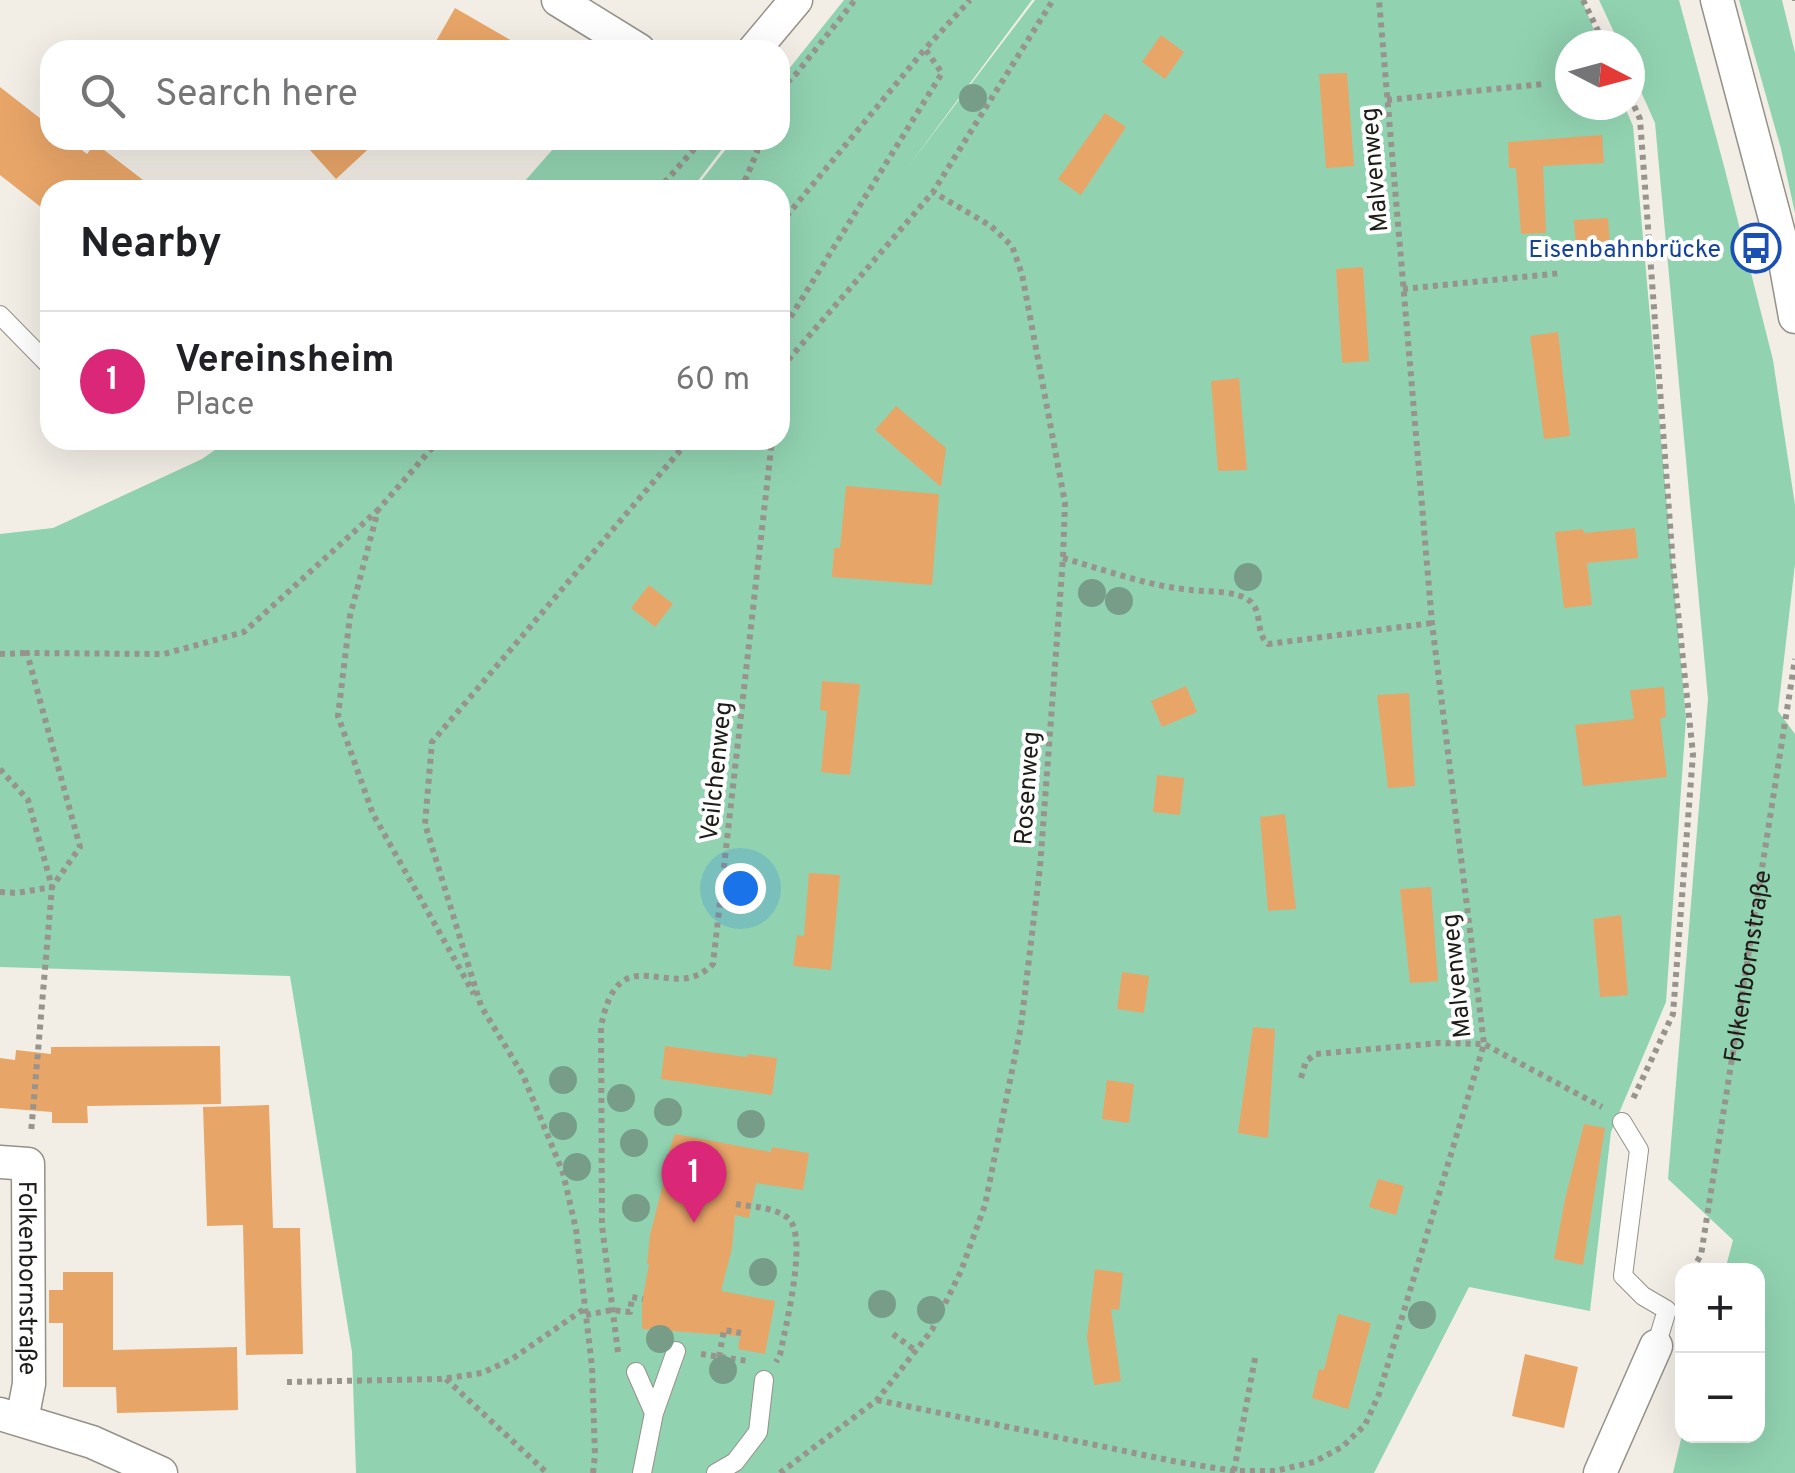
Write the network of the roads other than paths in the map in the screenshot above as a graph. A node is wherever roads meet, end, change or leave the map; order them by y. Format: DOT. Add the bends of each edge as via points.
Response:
graph roads {
  1 [pos="558,0"];
  2 [pos="796,0"];
  3 [pos="1717,0"];
  4 [pos="623,40"];
  5 [pos="762,40"];
  6 [pos="0,315"];
  7 [pos="1795,317"];
  8 [pos="40,356"];
  9 [pos="1622,1122"];
  10 [pos="14,1163"];
  11 [pos="1656,1346"];
  12 [pos="676,1350"];
  13 [pos="636,1372"];
  14 [pos="764,1380"];
  15 [pos="654,1413"];
  16 [pos="11,1417"];
  17 [pos="161,1473"];
  18 [pos="642,1473"];
  19 [pos="716,1473"];
  20 [pos="1600,1473"];
  1 -- 4 [label="street"];
  2 -- 5 [label="street"];
  3 -- 7 [label="street"];
  6 -- 8 [label="lane"];
  9 -- 11 [label="lane" via="1639,1150 1623,1276 1667,1310"];
  10 -- 16 [label="street, Folkenbornstraße" via="29,1384"];
  11 -- 20 [label="street"];
  12 -- 15 [label="lane"];
  13 -- 15 [label="lane"];
  14 -- 19 [label="lane" via="758,1432 735,1462"];
  15 -- 18 [label="lane"];
  16 -- 17 [label="street, Folkenbornstraße"];
}
